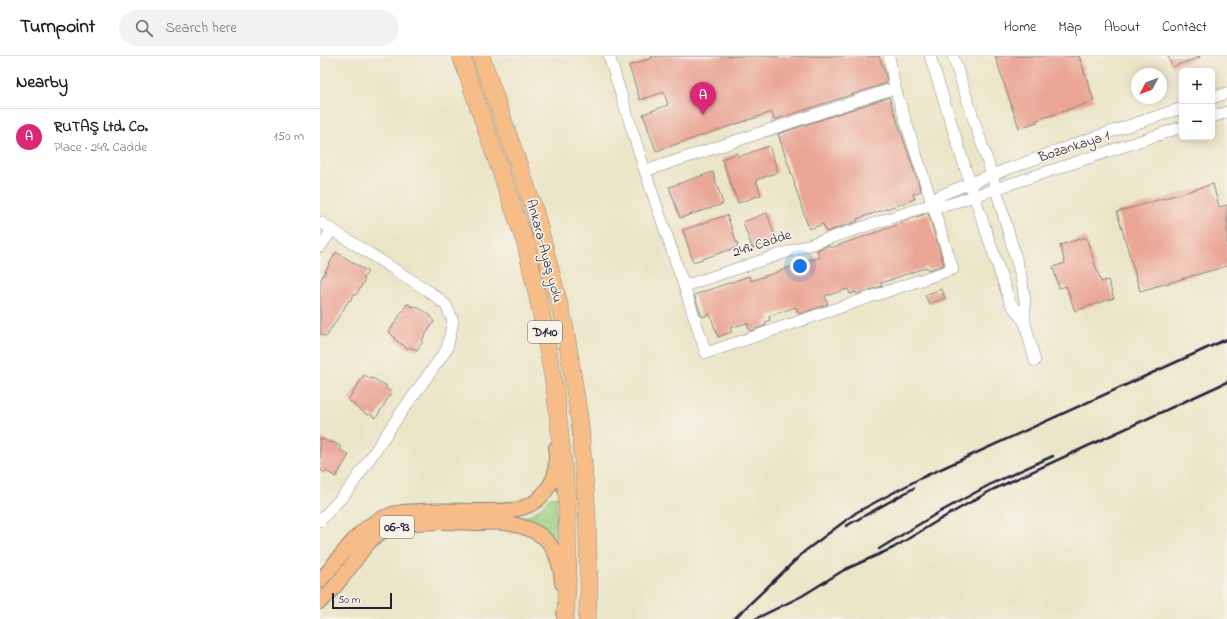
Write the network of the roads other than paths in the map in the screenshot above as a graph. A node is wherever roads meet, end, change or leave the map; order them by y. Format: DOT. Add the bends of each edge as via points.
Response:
graph roads {
  1 [pos="461,56"];
  2 [pos="481,56"];
  3 [pos="889,56"];
  4 [pos="930,56"];
  5 [pos="953,56"];
  6 [pos="612,57"];
  7 [pos="895,88"];
  8 [pos="1227,93"];
  9 [pos="1215,97"];
  10 [pos="1179,109"];
  11 [pos="1227,112"];
  12 [pos="1215,115"];
  13 [pos="1179,127"];
  14 [pos="645,171"];
  15 [pos="992,175"];
  16 [pos="970,183"];
  17 [pos="996,188"];
  18 [pos="975,196"];
  19 [pos="933,204"];
  20 [pos="320,222"];
  21 [pos="332,230"];
  22 [pos="320,247"];
  23 [pos="684,286"];
  24 [pos="1025,323"];
  25 [pos="1035,361"];
  26 [pos="555,388"];
  27 [pos="505,517"];
  28 [pos="320,521"];
  29 [pos="320,581"];
  30 [pos="320,602"];
  31 [pos="565,618"];
  32 [pos="586,619"];
  1 -- 26 [label="highway, Ankara-Ayaş yolu / D140" via="526,245"];
  2 -- 32 [label="highway, Ankara-Ayaş yolu / D140" via="536,215 565,327 580,423 587,512 589,589"];
  3 -- 7 [label="street"];
  4 -- 16 [label="street"];
  5 -- 15 [label="street"];
  6 -- 14 [label="street"];
  7 -- 14 [label="street"];
  7 -- 19 [label="street"];
  8 -- 9 [label="street"];
  10 -- 15 [label="street"];
  11 -- 12 [label="street"];
  13 -- 17 [label="street, Bozankaya 1"];
  14 -- 23 [label="street"];
  15 -- 16 [label="street"];
  15 -- 17 [label="street"];
  16 -- 18 [label="street"];
  16 -- 19 [label="street" via="939,196"];
  17 -- 18 [label="street, Bozankaya 1"];
  17 -- 24 [label="street" via="1021,276"];
  18 -- 19 [label="street, Bozankaya 1" via="944,206"];
  18 -- 24 [label="street" via="1010,302"];
  19 -- 23 [label="street, 249. Cadde"];
  19 -- 23 [label="street" via="953,269 706,353"];
  20 -- 21 [label="street"];
  21 -- 22 [label="street"];
  21 -- 28 [label="street" via="430,292 446,305 453,322 447,349 350,488"];
  24 -- 25 [label="street"];
  26 -- 27 [label="main road" via="554,474 544,495 536,502"];
  26 -- 31 [label="highway, Ankara-Ayaş yolu / D140" via="567,497 568,572"];
  27 -- 29 [label="main road, 06-93" via="432,511 390,515 367,527 357,536"];
  27 -- 30 [label="main road, 06-93" via="410,524 387,530 366,544 338,583"];
  27 -- 31 [label="main road" via="533,530 553,547 562,579"];
}
